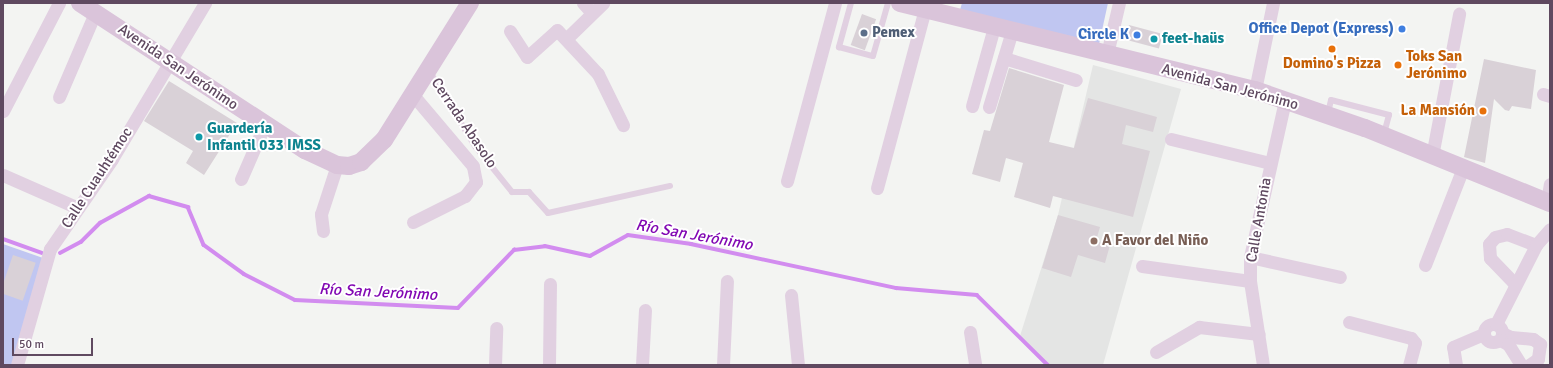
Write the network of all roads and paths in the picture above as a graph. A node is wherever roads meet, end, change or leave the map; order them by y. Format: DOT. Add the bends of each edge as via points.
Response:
graph roads {
  1 [pos="59,3"];
  2 [pos="80,3"];
  3 [pos="205,3"];
  4 [pos="470,3"];
  5 [pos="583,3"];
  6 [pos="603,3"];
  7 [pos="835,3"];
  8 [pos="851,3"];
  9 [pos="888,3"];
  10 [pos="900,3"];
  11 [pos="1119,3"];
  12 [pos="1273,3"];
  13 [pos="925,10"];
  14 [pos="95,12"];
  15 [pos="592,14"];
  16 [pos="1458,14"];
  17 [pos="994,27"];
  18 [pos="510,31"];
  19 [pos="1012,31"];
  20 [pos="566,39"];
  21 [pos="1107,54"];
  22 [pos="1004,58"];
  23 [pos="171,61"];
  24 [pos="429,71"];
  25 [pos="1076,80"];
  26 [pos="1255,90"];
  27 [pos="413,95"];
  28 [pos="59,97"];
  29 [pos="1286,100"];
  30 [pos="972,106"];
  31 [pos="989,107"];
  32 [pos="3,111"];
  33 [pos="264,124"];
  34 [pos="623,125"];
  35 [pos="1171,139"];
  36 [pos="1432,156"];
  37 [pos="1270,163"];
  38 [pos="337,165"];
  39 [pos="1464,168"];
  40 [pos="3,175"];
  41 [pos="241,179"];
  42 [pos="787,181"];
  43 [pos="1550,184"];
  44 [pos="670,186"];
  45 [pos="877,188"];
  46 [pos="1548,203"];
  47 [pos="78,208"];
  48 [pos="413,222"];
  49 [pos="1550,229"];
  50 [pos="323,231"];
  51 [pos="1536,246"];
  52 [pos="1250,257"];
  53 [pos="1425,264"];
  54 [pos="1142,266"];
  55 [pos="1340,277"];
  56 [pos="1250,281"];
  57 [pos="727,282"];
  58 [pos="550,284"];
  59 [pos="1515,284"];
  60 [pos="791,295"];
  61 [pos="645,310"];
  62 [pos="1349,322"];
  63 [pos="496,328"];
  64 [pos="970,332"];
  65 [pos="1499,332"];
  66 [pos="1259,334"];
  67 [pos="1156,352"];
  68 [pos="17,365"];
  69 [pos="495,365"];
  70 [pos="549,365"];
  71 [pos="642,365"];
  72 [pos="723,365"];
  73 [pos="798,365"];
  74 [pos="975,365"];
  75 [pos="1262,365"];
  76 [pos="1410,365"];
  77 [pos="1456,365"];
  78 [pos="1521,365"];
  79 [pos="1529,365"];
  1 -- 32 [label="street"];
  2 -- 14 [label="main road, Avenida San Jerónimo"];
  3 -- 23 [label="street, Calle Cuauhtémoc"];
  4 -- 24 [label="main road"];
  5 -- 15 [label="street"];
  6 -- 15 [label="street"];
  7 -- 42 [label="street"];
  8 -- 9 [label="lane" via="839,47 873,56"];
  10 -- 13 [label="main road, Avenida San Jerónimo"];
  11 -- 21 [label="street"];
  12 -- 26 [label="street"];
  13 -- 17 [label="main road, Avenida San Jerónimo"];
  13 -- 45 [label="street"];
  14 -- 23 [label="main road, Avenida San Jerónimo"];
  14 -- 28 [label="street"];
  15 -- 20 [label="street"];
  16 -- 36 [label="street"];
  17 -- 19 [label="main road, Avenida San Jerónimo"];
  17 -- 30 [label="street"];
  18 -- 20 [label="street" via="527,57 557,30"];
  19 -- 21 [label="main road, Avenida San Jerónimo"];
  19 -- 22 [label="street"];
  20 -- 34 [label="street" via="598,74"];
  21 -- 26 [label="main road, Avenida San Jerónimo"];
  22 -- 25 [label="street"];
  22 -- 31 [label="street"];
  23 -- 33 [label="main road, Avenida San Jerónimo"];
  23 -- 47 [label="street, Calle Cuauhtémoc"];
  24 -- 27 [label="main road"];
  24 -- 44 [label="lane, Cerrada Abasolo" via="475,146 512,192 529,192 548,213"];
  26 -- 29 [label="main road, Avenida San Jerónimo"];
  27 -- 38 [label="main road" via="371,154 349,166"];
  27 -- 48 [label="street" via="473,166 476,182 465,196"];
  29 -- 36 [label="main road, Avenida San Jerónimo"];
  29 -- 37 [label="street, Calle Antonia"];
  33 -- 38 [label="main road, Avenida San Jerónimo" via="305,150"];
  33 -- 41 [label="street"];
  35 -- 37 [label="street"];
  36 -- 39 [label="main road, Avenida San Jerónimo"];
  37 -- 52 [label="street, Calle Antonia"];
  38 -- 50 [label="street" via="321,214"];
  39 -- 46 [label="main road, Avenida San Jerónimo"];
  39 -- 53 [label="street"];
  40 -- 47 [label="street"];
  43 -- 46 [label="street"];
  47 -- 68 [label="street, Calle Cuauhtémoc" via="50,249"];
  49 -- 51 [label="street"];
  51 -- 59 [label="street"];
  51 -- 59 [label="street" via="1507,234 1498,235 1489,244 1490,258"];
  52 -- 55 [label="street"];
  52 -- 56 [label="street, Calle Antonia"];
  54 -- 56 [label="street"];
  56 -- 66 [label="street, Calle Antonia"];
  57 -- 72 [label="street"];
  58 -- 70 [label="street"];
  59 -- 65 [label="street"];
  60 -- 73 [label="street"];
  61 -- 71 [label="street"];
  62 -- 76 [label="street" via="1411,338 1415,343"];
  63 -- 69 [label="street"];
  64 -- 74 [label="street"];
  65 -- 77 [label="street" via="1486,327 1483,334 1453,347"];
  65 -- 78 [label="street"];
  65 -- 79 [label="street" via="1511,337 1533,339 1540,344 1538,358"];
  66 -- 67 [label="street" via="1199,327"];
  66 -- 75 [label="street, Calle Antonia"];
}
